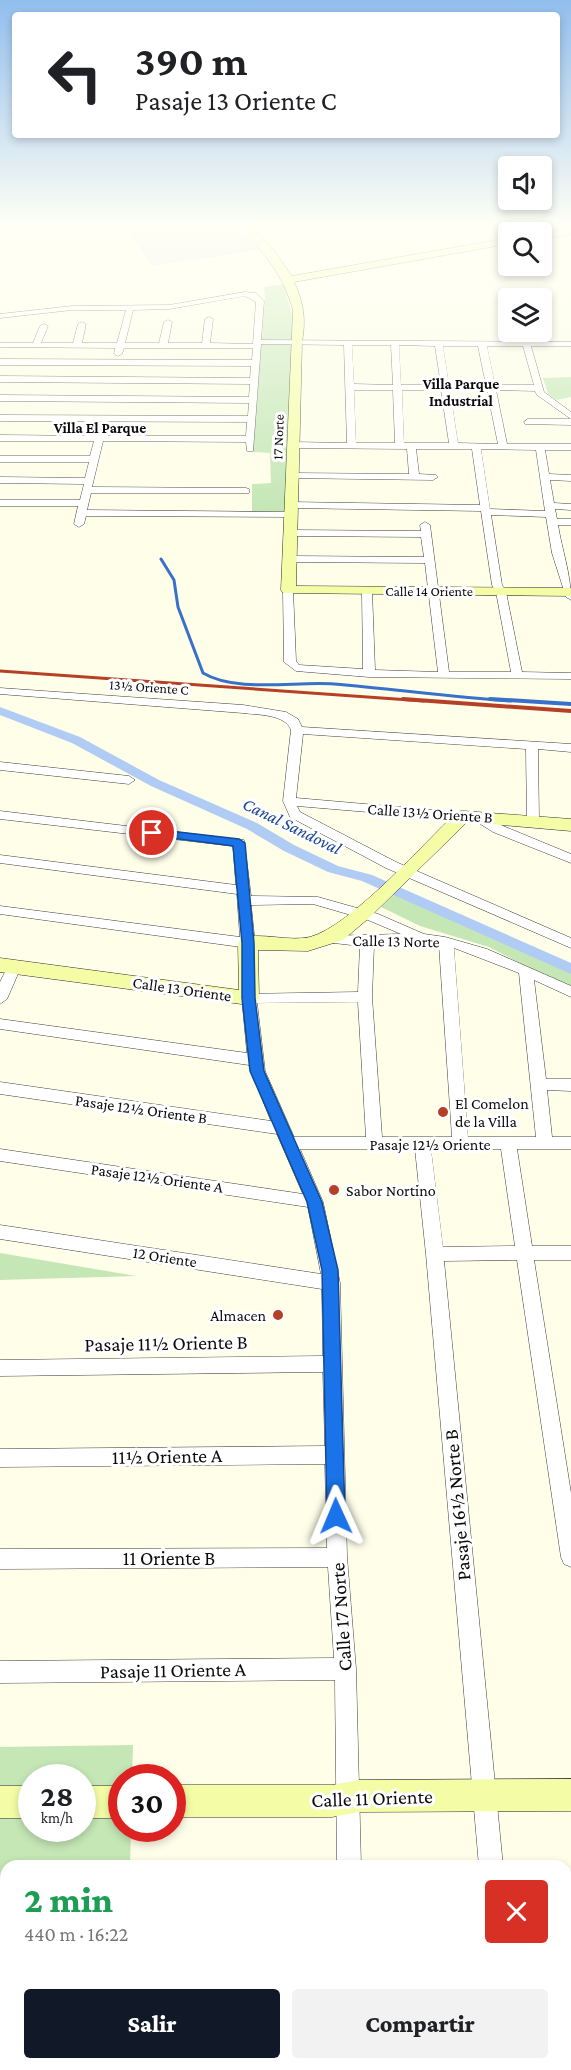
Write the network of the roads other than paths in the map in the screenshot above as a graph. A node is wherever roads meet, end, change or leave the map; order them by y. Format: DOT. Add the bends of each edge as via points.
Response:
graph roads {
  1 [pos="127,321"];
  2 [pos="209,321"];
  3 [pos="258,321"];
  4 [pos="299,321"];
  5 [pos="168,322"];
  6 [pos="82,324"];
  7 [pos="44,326"];
  8 [pos="296,342"];
  9 [pos="348,342"];
  10 [pos="394,343"];
  11 [pos="439,343"];
  12 [pos="482,343"];
  13 [pos="256,344"];
  14 [pos="526,344"];
  15 [pos="571,344"];
  16 [pos="0,345"];
  17 [pos="36,345"];
  18 [pos="77,345"];
  19 [pos="120,345"];
  20 [pos="163,346"];
  21 [pos="206,346"];
  22 [pos="0,362"];
  23 [pos="117,362"];
  24 [pos="255,363"];
  25 [pos="0,379"];
  26 [pos="112,380"];
  27 [pos="254,381"];
  28 [pos="350,387"];
  29 [pos="395,387"];
  30 [pos="445,388"];
  31 [pos="491,388"];
  32 [pos="538,388"];
  33 [pos="0,398"];
  34 [pos="108,399"];
  35 [pos="253,400"];
  36 [pos="571,416"];
  37 [pos="0,418"];
  38 [pos="103,418"];
  39 [pos="252,419"];
  40 [pos="528,422"];
  41 [pos="571,422"];
  42 [pos="0,438"];
  43 [pos="99,438"];
  44 [pos="293,445"];
  45 [pos="352,446"];
  46 [pos="405,446"];
  47 [pos="454,447"];
  48 [pos="476,447"];
  49 [pos="503,447"];
  50 [pos="540,447"];
  51 [pos="571,447"];
  52 [pos="0,459"];
  53 [pos="94,459"];
  54 [pos="292,476"];
  55 [pos="414,476"];
  56 [pos="433,477"];
  57 [pos="543,477"];
  58 [pos="571,478"];
  59 [pos="0,480"];
  60 [pos="88,485"];
  61 [pos="0,503"];
  62 [pos="571,507"];
  63 [pos="291,510"];
  64 [pos="485,510"];
  65 [pos="81,513"];
  66 [pos="550,514"];
  67 [pos="243,519"];
  68 [pos="571,522"];
  69 [pos="291,534"];
  70 [pos="557,553"];
  71 [pos="571,553"];
  72 [pos="290,559"];
  73 [pos="429,560"];
  74 [pos="288,590"];
  75 [pos="367,591"];
  76 [pos="433,591"];
  77 [pos="501,592"];
  78 [pos="570,594"];
  79 [pos="369,674"];
  80 [pos="444,676"];
  81 [pos="517,676"];
  82 [pos="571,676"];
  83 [pos="0,691"];
  84 [pos="296,726"];
  85 [pos="532,746"];
  86 [pos="571,748"];
  87 [pos="0,766"];
  88 [pos="129,780"];
  89 [pos="289,801"];
  90 [pos="0,814"];
  91 [pos="471,817"];
  92 [pos="539,822"];
  93 [pos="571,825"];
  94 [pos="529,841"];
  95 [pos="571,859"];
  96 [pos="0,860"];
  97 [pos="394,878"];
  98 [pos="243,895"];
  99 [pos="0,910"];
  100 [pos="362,914"];
  101 [pos="330,939"];
  102 [pos="424,939"];
  103 [pos="367,940"];
  104 [pos="446,942"];
  105 [pos="248,943"];
  106 [pos="571,943"];
  107 [pos="7,966"];
  108 [pos="526,972"];
  109 [pos="571,992"];
  110 [pos="365,997"];
  111 [pos="249,998"];
  112 [pos="0,999"];
  113 [pos="0,1024"];
  114 [pos="255,1060"];
  115 [pos="541,1084"];
  116 [pos="571,1085"];
  117 [pos="0,1088"];
  118 [pos="286,1136"];
  119 [pos="508,1143"];
  120 [pos="545,1143"];
  121 [pos="571,1143"];
  122 [pos="374,1144"];
  123 [pos="422,1144"];
  124 [pos="460,1144"];
  125 [pos="0,1155"];
  126 [pos="315,1202"];
  127 [pos="0,1232"];
  128 [pos="527,1253"];
  129 [pos="571,1253"];
  130 [pos="435,1254"];
  131 [pos="331,1283"];
  132 [pos="332,1364"];
  133 [pos="0,1368"];
  134 [pos="334,1455"];
  135 [pos="0,1458"];
  136 [pos="337,1557"];
  137 [pos="571,1557"];
  138 [pos="0,1559"];
  139 [pos="345,1669"];
  140 [pos="0,1672"];
  141 [pos="484,1795"];
  142 [pos="571,1795"];
  143 [pos="347,1798"];
  144 [pos="186,1801"];
  145 [pos="0,1802"];
  146 [pos="18,1802"];
  147 [pos="349,1860"];
  148 [pos="490,1860"];
  1 -- 19 [label="street"];
  2 -- 21 [label="street"];
  3 -- 13 [label="street"];
  4 -- 8 [label="street, 17 Norte"];
  5 -- 20 [label="street"];
  6 -- 18 [label="street"];
  7 -- 17 [label="street"];
  8 -- 9 [label="street"];
  8 -- 13 [label="street"];
  8 -- 44 [label="street, 17 Norte"];
  9 -- 10 [label="street"];
  9 -- 28 [label="street"];
  10 -- 11 [label="street"];
  10 -- 29 [label="street"];
  11 -- 12 [label="street"];
  11 -- 30 [label="street"];
  12 -- 14 [label="street"];
  12 -- 31 [label="street"];
  13 -- 21 [label="street"];
  13 -- 24 [label="street"];
  14 -- 15 [label="street"];
  14 -- 32 [label="street"];
  16 -- 17 [label="street"];
  17 -- 18 [label="street"];
  18 -- 19 [label="street"];
  19 -- 20 [label="street"];
  19 -- 23 [label="street"];
  20 -- 21 [label="street"];
  22 -- 23 [label="street"];
  23 -- 24 [label="street"];
  23 -- 26 [label="street"];
  24 -- 27 [label="street"];
  25 -- 26 [label="street"];
  26 -- 27 [label="street"];
  26 -- 34 [label="street"];
  27 -- 35 [label="street"];
  28 -- 29 [label="street"];
  28 -- 45 [label="street"];
  29 -- 30 [label="street"];
  29 -- 46 [label="street"];
  30 -- 31 [label="street"];
  30 -- 47 [label="street"];
  31 -- 32 [label="street"];
  31 -- 49 [label="street"];
  32 -- 36 [label="street"];
  33 -- 34 [label="street"];
  34 -- 35 [label="street"];
  34 -- 38 [label="street"];
  35 -- 39 [label="street"];
  37 -- 38 [label="street"];
  38 -- 39 [label="street"];
  38 -- 43 [label="street"];
  39 -- 43 [label="street" via="250,444"];
  40 -- 41 [label="street"];
  42 -- 43 [label="street"];
  43 -- 53 [label="street"];
  44 -- 45 [label="street"];
  44 -- 54 [label="street, 17 Norte"];
  45 -- 46 [label="street"];
  46 -- 47 [label="street"];
  46 -- 55 [label="street"];
  47 -- 48 [label="street"];
  48 -- 49 [label="street"];
  48 -- 64 [label="street"];
  49 -- 50 [label="street"];
  50 -- 51 [label="street"];
  50 -- 57 [label="street"];
  52 -- 53 [label="street"];
  53 -- 60 [label="street"];
  54 -- 55 [label="street"];
  54 -- 63 [label="street, 17 Norte"];
  55 -- 56 [label="street"];
  57 -- 58 [label="street"];
  57 -- 66 [label="street"];
  59 -- 60 [label="street"];
  60 -- 65 [label="street"];
  60 -- 67 [label="street" via="246,486"];
  61 -- 65 [label="street"];
  62 -- 66 [label="street"];
  63 -- 64 [label="street"];
  63 -- 67 [label="street"];
  63 -- 69 [label="street, 17 Norte"];
  64 -- 66 [label="street"];
  64 -- 77 [label="street"];
  65 -- 67 [label="street"];
  66 -- 68 [label="street"];
  66 -- 70 [label="street"];
  69 -- 72 [label="street, 17 Norte"];
  69 -- 73 [label="street" via="426,529"];
  70 -- 71 [label="street"];
  70 -- 78 [label="street"];
  72 -- 73 [label="street"];
  72 -- 74 [label="street, 17 Norte"];
  73 -- 76 [label="street"];
  74 -- 75 [label="street, Calle 14 Oriente"];
  74 -- 79 [label="street, 17 Norte" via="290,662 296,668"];
  75 -- 76 [label="street, Calle 14 Oriente"];
  75 -- 79 [label="street"];
  76 -- 77 [label="street, Calle 14 Oriente"];
  76 -- 80 [label="street"];
  77 -- 78 [label="street, Calle 14 Oriente"];
  77 -- 81 [label="street"];
  79 -- 80 [label="street"];
  80 -- 81 [label="street"];
  81 -- 82 [label="street"];
  83 -- 84 [label="street, 13½ Oriente C" via="273,712"];
  84 -- 85 [label="street, 13½ Oriente C"];
  84 -- 89 [label="street"];
  85 -- 86 [label="street, 13½ Oriente C"];
  85 -- 92 [label="street"];
  87 -- 88 [label="street"];
  89 -- 91 [label="street, Calle 13½ Oriente B"];
  89 -- 97 [label="street" via="293,812"];
  90 -- 98 [label="street, Calle 17 Norte" via="239,843"];
  91 -- 92 [label="street, Calle 13½ Oriente B"];
  91 -- 94 [label="street"];
  91 -- 97 [label="street"];
  92 -- 93 [label="street, Calle 13½ Oriente B"];
  92 -- 94 [label="street"];
  94 -- 95 [label="street"];
  96 -- 98 [label="street"];
  97 -- 100 [label="street"];
  97 -- 106 [label="street"];
  98 -- 100 [label="street" via="305,899"];
  98 -- 105 [label="street, Calle 17 Norte"];
  99 -- 105 [label="street"];
  100 -- 101 [label="street"];
  100 -- 102 [label="street"];
  101 -- 103 [label="street, Calle 13 Norte"];
  101 -- 105 [label="street, Calle 13 Norte" via="300,945"];
  102 -- 103 [label="street, Calle 13 Norte"];
  102 -- 104 [label="street, Calle 13 Norte"];
  103 -- 110 [label="street"];
  104 -- 108 [label="street, Calle 13 Norte"];
  104 -- 124 [label="street"];
  105 -- 111 [label="street, Calle 17 Norte"];
  107 -- 111 [label="street, Calle 13 Oriente"];
  107 -- 112 [label="street"];
  108 -- 109 [label="street, Calle 13 Norte"];
  108 -- 115 [label="street"];
  110 -- 111 [label="street, Calle 13 Oriente"];
  110 -- 122 [label="street"];
  111 -- 114 [label="street, Calle 17 Norte"];
  113 -- 114 [label="street"];
  114 -- 118 [label="street, Calle 17 Norte" via="261,1085"];
  115 -- 116 [label="street"];
  115 -- 120 [label="street"];
  117 -- 118 [label="street, Pasaje 12½ Oriente B"];
  118 -- 122 [label="street, Pasaje 12½ Oriente"];
  118 -- 126 [label="street, Calle 17 Norte"];
  119 -- 120 [label="street, Pasaje 12½ Oriente"];
  119 -- 124 [label="street, Pasaje 12½ Oriente"];
  119 -- 128 [label="street"];
  120 -- 121 [label="street, Pasaje 12½ Oriente"];
  122 -- 123 [label="street, Pasaje 12½ Oriente"];
  123 -- 124 [label="street, Pasaje 12½ Oriente"];
  123 -- 130 [label="street, Pasaje 16½ Norte B"];
  125 -- 126 [label="street, Pasaje 12½ Oriente A"];
  126 -- 131 [label="street, Calle 17 Norte"];
  127 -- 131 [label="street, 12 Oriente"];
  128 -- 129 [label="street"];
  128 -- 130 [label="street"];
  128 -- 137 [label="street"];
  130 -- 141 [label="street, Pasaje 16½ Norte B"];
  131 -- 132 [label="street, Calle 17 Norte"];
  132 -- 133 [label="street, Pasaje 11½ Oriente B"];
  132 -- 134 [label="street, Calle 17 Norte"];
  134 -- 135 [label="street, 11½ Oriente A"];
  134 -- 136 [label="street, Calle 17 Norte"];
  136 -- 138 [label="street, 11 Oriente B"];
  136 -- 139 [label="street, Calle 17 Norte"];
  139 -- 140 [label="street, Pasaje 11 Oriente A"];
  139 -- 143 [label="street, Calle 17 Norte"];
  141 -- 142 [label="street, Calle 11 Oriente"];
  141 -- 143 [label="street, Calle 11 Oriente"];
  141 -- 148 [label="street, Pasaje 16½ Norte B"];
  143 -- 144 [label="street, Calle 11 Oriente"];
  143 -- 147 [label="street, Calle 17 Norte"];
  145 -- 146 [label="street"];
}
